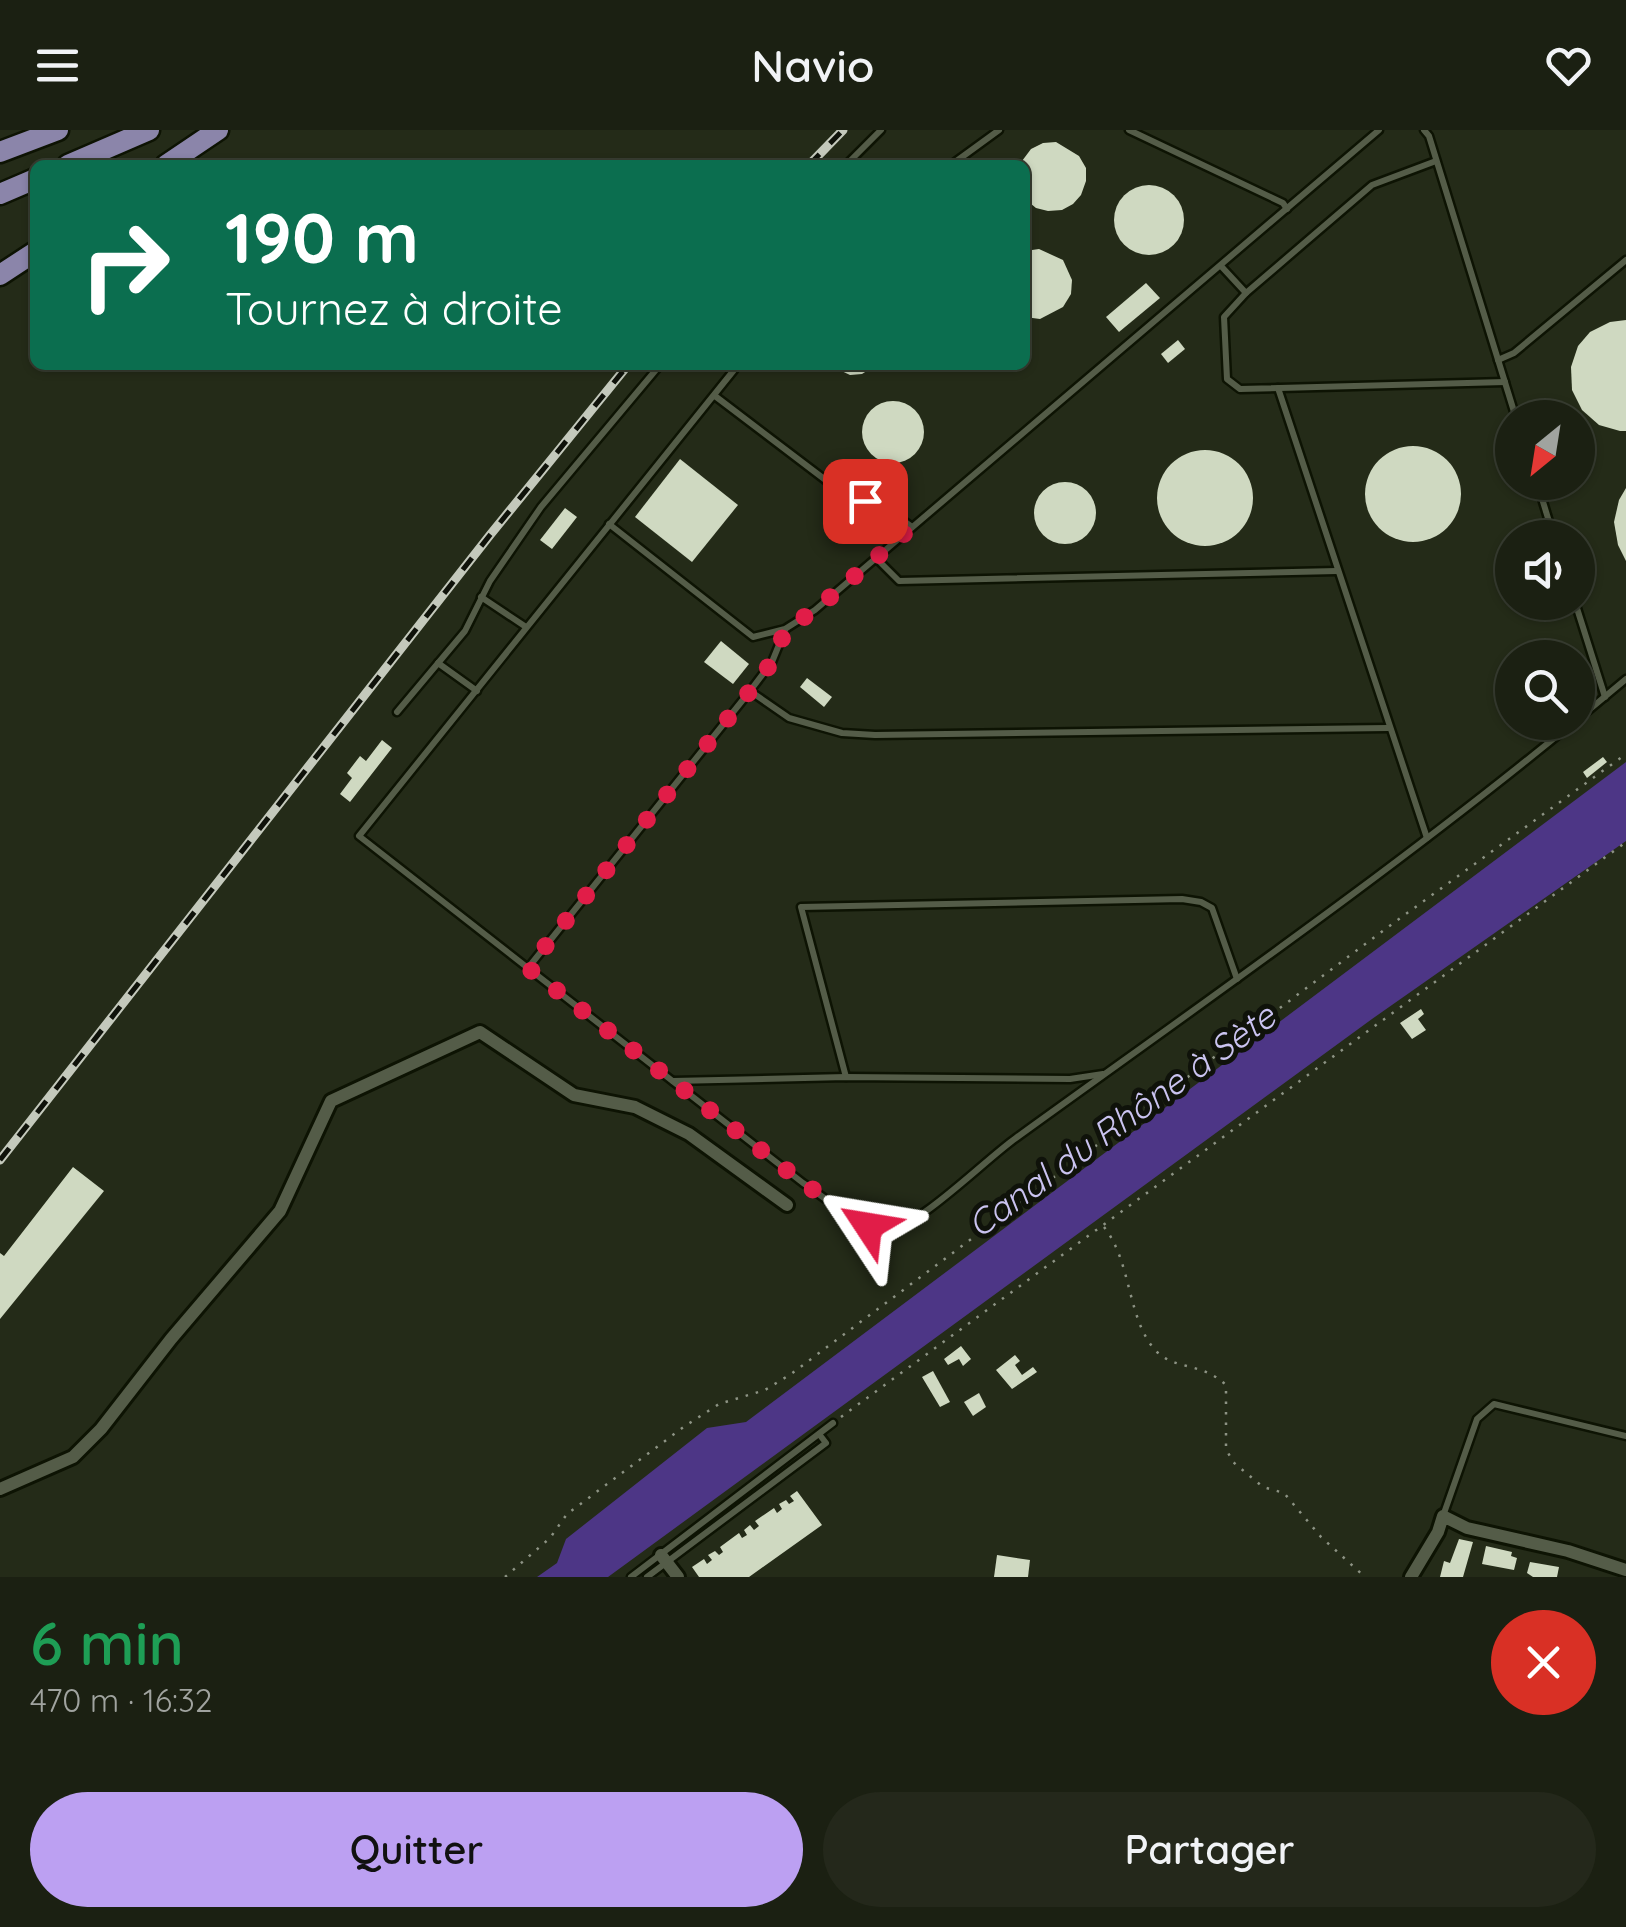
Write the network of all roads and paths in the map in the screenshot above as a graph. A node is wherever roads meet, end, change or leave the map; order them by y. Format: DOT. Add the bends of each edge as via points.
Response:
graph roads {
  1 [pos="58,130"];
  2 [pos="150,130"];
  3 [pos="218,130"];
  4 [pos="881,130"];
  5 [pos="999,130"];
  6 [pos="1129,130"];
  7 [pos="1379,130"];
  8 [pos="1424,130"];
  9 [pos="0,152"];
  10 [pos="80,160"];
  11 [pos="173,160"];
  12 [pos="851,160"];
  13 [pos="958,160"];
  14 [pos="1436,161"];
  15 [pos="30,181"];
  16 [pos="0,194"];
  17 [pos="1287,209"];
  18 [pos="30,255"];
  19 [pos="1626,260"];
  20 [pos="1221,266"];
  21 [pos="0,275"];
  22 [pos="1246,293"];
  23 [pos="1498,360"];
  24 [pos="656,370"];
  25 [pos="734,370"];
  26 [pos="1505,382"];
  27 [pos="1278,388"];
  28 [pos="715,396"];
  29 [pos="1510,400"];
  30 [pos="609,524"];
  31 [pos="912,527"];
  32 [pos="876,558"];
  33 [pos="1337,572"];
  34 [pos="482,598"];
  35 [pos="1581,620"];
  36 [pos="526,628"];
  37 [pos="786,629"];
  38 [pos="438,664"];
  39 [pos="1626,679"];
  40 [pos="477,690"];
  41 [pos="750,691"];
  42 [pos="1605,697"];
  43 [pos="1595,705"];
  44 [pos="397,712"];
  45 [pos="1388,728"];
  46 [pos="1552,740"];
  47 [pos="1626,754"];
  48 [pos="1426,838"];
  49 [pos="1626,842"];
  50 [pos="528,968"];
  51 [pos="1238,979"];
  52 [pos="1104,1074"];
  53 [pos="846,1077"];
  54 [pos="673,1081"];
  55 [pos="787,1205"];
  56 [pos="1103,1226"];
  57 [pos="832,1423"];
  58 [pos="1626,1436"];
  59 [pos="0,1489"];
  60 [pos="1442,1516"];
  61 [pos="664,1559"];
  62 [pos="1626,1570"];
  63 [pos="505,1577"];
  64 [pos="631,1577"];
  65 [pos="647,1577"];
  66 [pos="678,1577"];
  67 [pos="1364,1577"];
  68 [pos="1411,1577"];
  1 -- 9 [label="main road"];
  2 -- 10 [label="main road"];
  3 -- 11 [label="main road"];
  4 -- 12 [label="lane"];
  5 -- 13 [label="lane"];
  6 -- 17 [label="lane"];
  7 -- 17 [label="lane"];
  8 -- 14 [label="lane"];
  14 -- 22 [label="lane" via="1372,185"];
  14 -- 23 [label="lane"];
  15 -- 16 [label="main road"];
  17 -- 20 [label="lane"];
  18 -- 21 [label="main road"];
  19 -- 23 [label="lane" via="1514,354"];
  20 -- 22 [label="lane"];
  20 -- 31 [label="lane"];
  22 -- 27 [label="lane" via="1224,317 1227,379 1240,389"];
  23 -- 26 [label="lane"];
  24 -- 34 [label="lane" via="541,508"];
  25 -- 28 [label="lane"];
  26 -- 27 [label="lane"];
  26 -- 29 [label="lane"];
  27 -- 33 [label="lane"];
  28 -- 30 [label="lane"];
  28 -- 31 [label="lane" via="840,491"];
  30 -- 36 [label="lane"];
  30 -- 37 [label="lane" via="753,637"];
  31 -- 32 [label="lane"];
  32 -- 33 [label="lane" via="899,580"];
  32 -- 37 [label="lane"];
  33 -- 45 [label="lane"];
  34 -- 36 [label="lane"];
  34 -- 38 [label="lane"];
  35 -- 42 [label="lane"];
  36 -- 40 [label="lane"];
  37 -- 41 [label="lane"];
  38 -- 40 [label="lane"];
  38 -- 44 [label="lane"];
  39 -- 42 [label="lane"];
  40 -- 50 [label="lane" via="359,836"];
  41 -- 45 [label="lane" via="789,718 875,735"];
  41 -- 50 [label="lane"];
  42 -- 43 [label="lane"];
  45 -- 48 [label="lane"];
  46 -- 48 [label="lane"];
  47 -- 63 [label="path" via="790,1374 685,1426 567,1514"];
  48 -- 51 [label="lane"];
  49 -- 56 [label="path"];
  50 -- 54 [label="lane"];
  51 -- 52 [label="lane"];
  51 -- 53 [label="lane" via="1212,908 1201,902 801,908"];
  52 -- 53 [label="lane"];
  52 -- 54 [label="lane" via="907,1225 885,1230 803,1183"];
  53 -- 54 [label="lane"];
  55 -- 59 [label="street" via="689,1134 635,1107 574,1095 480,1032 331,1101 280,1211 100,1430 73,1457"];
  56 -- 57 [label="path"];
  56 -- 67 [label="path" via="1158,1353 1213,1372 1226,1384 1232,1462 1264,1487 1284,1492"];
  57 -- 61 [label="lane" via="819,1434 826,1443"];
  58 -- 60 [label="lane" via="1494,1404 1477,1420"];
  60 -- 62 [label="street"];
  60 -- 68 [label="street"];
  61 -- 64 [label="lane"];
  61 -- 65 [label="lane"];
  61 -- 66 [label="street"];
}
